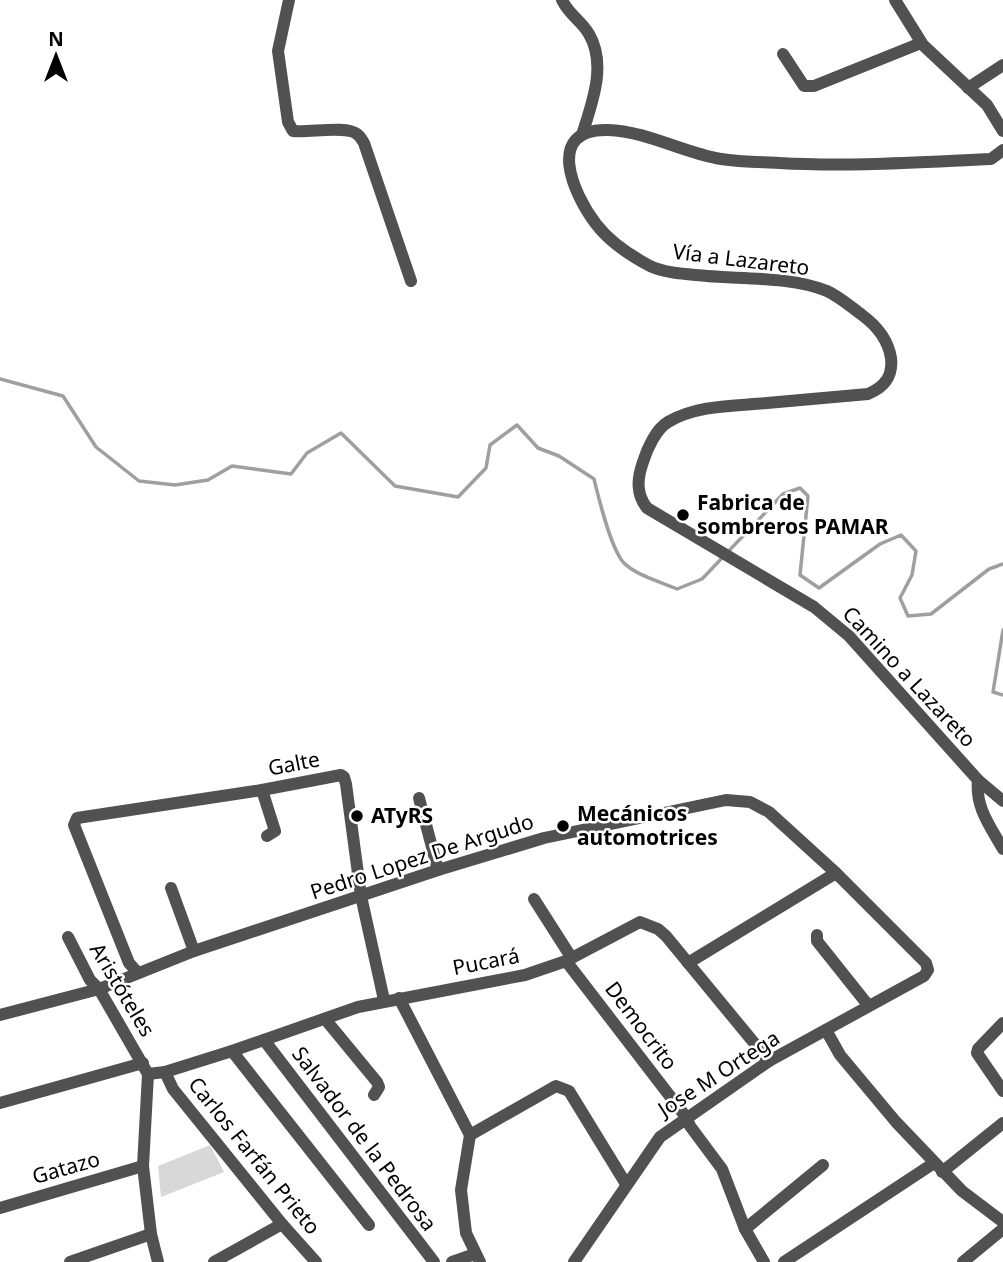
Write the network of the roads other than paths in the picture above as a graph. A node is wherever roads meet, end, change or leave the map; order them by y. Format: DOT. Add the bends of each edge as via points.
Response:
graph roads {
  1 [pos="289,0"];
  2 [pos="562,0"];
  3 [pos="895,0"];
  4 [pos="921,43"];
  5 [pos="783,54"];
  6 [pos="1003,65"];
  7 [pos="968,88"];
  8 [pos="1003,131"];
  9 [pos="582,135"];
  10 [pos="1003,150"];
  11 [pos="411,281"];
  12 [pos="709,544"];
  13 [pos="978,780"];
  14 [pos="261,790"];
  15 [pos="419,797"];
  16 [pos="1003,801"];
  17 [pos="267,836"];
  18 [pos="1003,849"];
  19 [pos="438,870"];
  20 [pos="836,873"];
  21 [pos="171,888"];
  22 [pos="361,896"];
  23 [pos="534,899"];
  24 [pos="817,935"];
  25 [pos="68,937"];
  26 [pos="194,951"];
  27 [pos="569,959"];
  28 [pos="688,963"];
  29 [pos="929,966"];
  30 [pos="138,973"];
  31 [pos="99,989"];
  32 [pos="399,998"];
  33 [pos="384,1000"];
  34 [pos="868,1005"];
  35 [pos="0,1015"];
  36 [pos="325,1019"];
  37 [pos="1003,1023"];
  38 [pos="826,1030"];
  39 [pos="264,1040"];
  40 [pos="232,1051"];
  41 [pos="769,1061"];
  42 [pos="145,1069"];
  43 [pos="165,1072"];
  44 [pos="1003,1091"];
  45 [pos="374,1095"];
  46 [pos="0,1103"];
  47 [pos="686,1117"];
  48 [pos="1003,1122"];
  49 [pos="470,1135"];
  50 [pos="823,1165"];
  51 [pos="143,1166"];
  52 [pos="938,1168"];
  53 [pos="626,1184"];
  54 [pos="0,1208"];
  55 [pos="1003,1222"];
  56 [pos="282,1224"];
  57 [pos="369,1225"];
  58 [pos="745,1229"];
  59 [pos="1003,1229"];
  60 [pos="151,1234"];
  61 [pos="478,1258"];
  62 [pos="71,1262"];
  63 [pos="158,1262"];
  64 [pos="214,1262"];
  65 [pos="316,1262"];
  66 [pos="433,1262"];
  67 [pos="452,1262"];
  68 [pos="574,1262"];
  69 [pos="764,1262"];
  70 [pos="784,1262"];
  71 [pos="963,1262"];
  1 -- 11 [label="street" via="278,51 288,122 293,131 347,130 357,134"];
  2 -- 9 [label="street" via="568,13 589,33 597,59 596,85"];
  3 -- 4 [label="street"];
  4 -- 5 [label="street" via="814,86 804,86"];
  4 -- 7 [label="street"];
  6 -- 7 [label="street"];
  7 -- 8 [label="street" via="987,105"];
  9 -- 10 [label="street" via="610,130 720,159 819,165 991,159"];
  9 -- 12 [label="street, Vía a Lazareto" via="568,156 578,197 596,224 636,258 668,272 796,283 827,291 873,323 888,343 889,377 882,388 869,394 715,407 665,423 643,461 638,479 642,501"];
  12 -- 13 [label="street, Camino a Lazareto" via="814,607 849,636"];
  13 -- 16 [label="street, Camino a Lazareto"];
  13 -- 18 [label="street" via="980,807"];
  14 -- 17 [label="street" via="275,831"];
  14 -- 22 [label="street, Galte" via="344,777"];
  14 -- 30 [label="street, Galte" via="77,818 74,825 129,963"];
  15 -- 19 [label="street"];
  19 -- 20 [label="street, Pedro Lopez De Argudo" via="544,838 738,799 769,812"];
  19 -- 22 [label="street, Pedro Lopez De Argudo"];
  20 -- 28 [label="street"];
  20 -- 29 [label="street, Pedro Lopez De Argudo"];
  21 -- 26 [label="street"];
  22 -- 26 [label="street, Pedro Lopez De Argudo"];
  22 -- 33 [label="street, Galte"];
  23 -- 27 [label="street, Democrito"];
  24 -- 34 [label="street" via="817,941"];
  25 -- 31 [label="street, Aristóteles"];
  26 -- 30 [label="street, Pedro Lopez De Argudo"];
  27 -- 28 [label="street, Pucará" via="640,922 659,929"];
  27 -- 32 [label="street, Pucará" via="525,975"];
  27 -- 47 [label="street, Democrito"];
  28 -- 41 [label="street, Pucará"];
  29 -- 34 [label="street, Jose M Ortega" via="924,975"];
  30 -- 31 [label="street, Pedro Lopez De Argudo"];
  31 -- 35 [label="street, Pedro Lopez De Argudo"];
  31 -- 42 [label="street, Aristóteles"];
  32 -- 33 [label="street, Pucará"];
  32 -- 49 [label="street"];
  33 -- 36 [label="street, Pucará"];
  34 -- 38 [label="street, Jose M Ortega"];
  36 -- 39 [label="street, Pucará"];
  36 -- 45 [label="street" via="377,1082"];
  37 -- 44 [label="street" via="977,1053"];
  38 -- 41 [label="street, Jose M Ortega"];
  38 -- 52 [label="street" via="840,1055"];
  39 -- 40 [label="street, Pucará"];
  39 -- 66 [label="street, Salvador de la Pedrosa"];
  40 -- 43 [label="street, Pucará"];
  40 -- 57 [label="street"];
  41 -- 47 [label="street, Jose M Ortega"];
  42 -- 43 [label="street, Pucará"];
  42 -- 46 [label="street, Pucará"];
  42 -- 51 [label="street" via="149,1082"];
  43 -- 56 [label="street, Carlos Farfán Prieto" via="173,1089"];
  47 -- 53 [label="street, Jose M Ortega" via="660,1137"];
  47 -- 58 [label="street, Democrito" via="722,1169"];
  48 -- 52 [label="street"];
  49 -- 53 [label="street" via="561,1087 569,1090"];
  49 -- 61 [label="street" via="461,1190 466,1233"];
  50 -- 58 [label="street"];
  51 -- 54 [label="street, Gatazo"];
  51 -- 60 [label="street"];
  52 -- 55 [label="street"];
  52 -- 70 [label="street"];
  53 -- 68 [label="street, Jose M Ortega"];
  56 -- 64 [label="street"];
  56 -- 65 [label="street, Carlos Farfán Prieto"];
  58 -- 69 [label="street, Democrito"];
  59 -- 71 [label="street"];
  60 -- 62 [label="street"];
  60 -- 63 [label="street"];
  61 -- 67 [label="street"];
}
